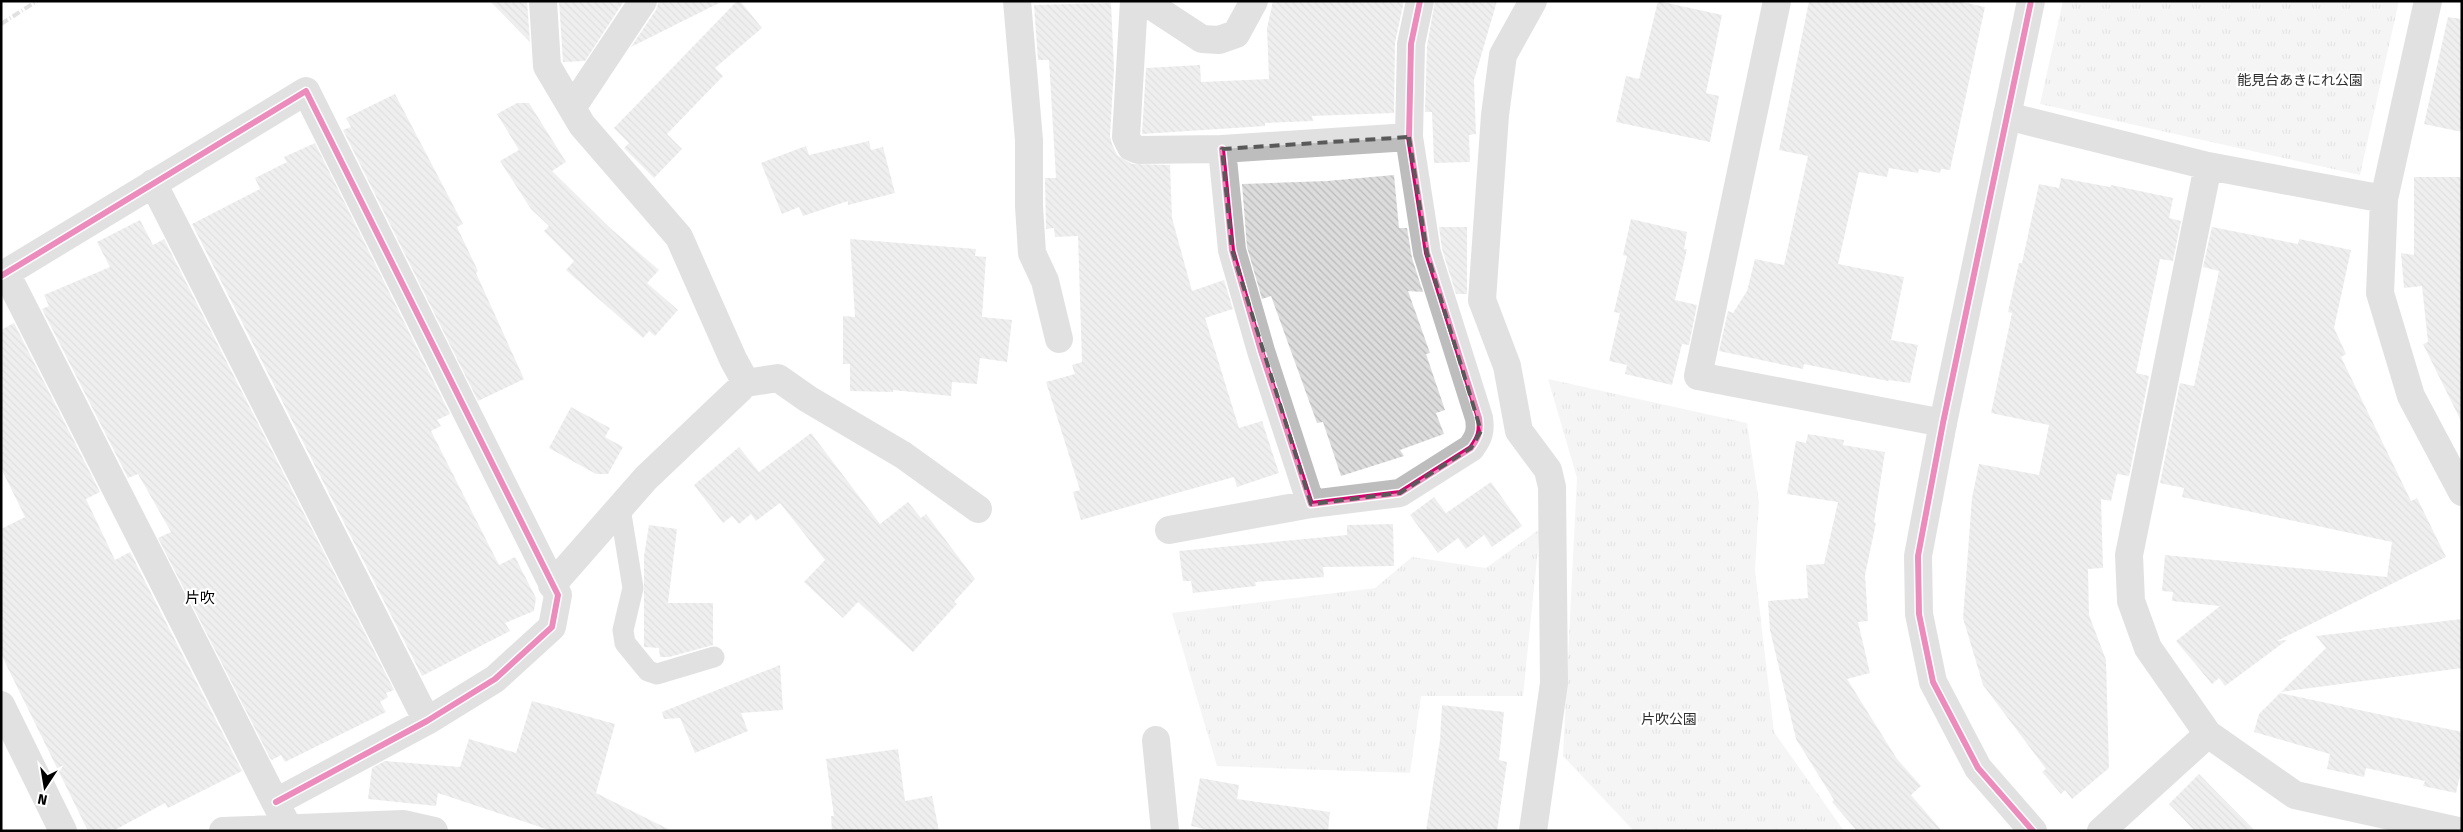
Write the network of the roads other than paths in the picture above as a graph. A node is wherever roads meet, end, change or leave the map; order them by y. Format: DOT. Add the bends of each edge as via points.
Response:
graph roads {
  1 [pos="543,1"];
  2 [pos="643,1"];
  3 [pos="1017,1"];
  4 [pos="1134,1"];
  5 [pos="1144,1"];
  6 [pos="1254,1"];
  7 [pos="1420,1"];
  8 [pos="1533,1"];
  9 [pos="1777,1"];
  10 [pos="2031,1"];
  11 [pos="2428,1"];
  12 [pos="572,108"];
  13 [pos="2006,116"];
  14 [pos="1409,137"];
  15 [pos="1222,149"];
  16 [pos="2208,166"];
  17 [pos="153,183"];
  18 [pos="2384,199"];
  19 [pos="4,274"];
  20 [pos="1059,339"];
  21 [pos="746,383"];
  22 [pos="1943,423"];
  23 [pos="1519,431"];
  24 [pos="1478,440"];
  25 [pos="2462,492"];
  26 [pos="1311,504"];
  27 [pos="620,508"];
  28 [pos="978,509"];
  29 [pos="1169,530"];
  30 [pos="552,585"];
  31 [pos="714,657"];
  32 [pos="1,705"];
  33 [pos="427,721"];
  34 [pos="2208,734"];
  35 [pos="1156,740"];
  36 [pos="276,802"];
  37 [pos="289,829"];
  38 [pos="63,831"];
  39 [pos="223,831"];
  40 [pos="434,831"];
  41 [pos="1165,831"];
  42 [pos="1533,831"];
  43 [pos="2033,831"];
  44 [pos="2101,831"];
  45 [pos="2458,831"];
  1 -- 12 [label="street" via="547,66"];
  2 -- 12 [label="street"];
  3 -- 20 [label="street" via="1029,140 1032,253 1045,281"];
  4 -- 15 [label="street" via="1128,144 1138,150"];
  5 -- 6 [label="street" via="1202,40 1219,40 1236,34"];
  7 -- 14 [label="street" via="1411,44"];
  8 -- 23 [label="street" via="1503,55 1495,115 1482,300 1507,366"];
  9 -- 22 [label="street" via="1698,376"];
  10 -- 13 [label="street"];
  11 -- 18 [label="street"];
  12 -- 21 [label="street" via="582,125 679,237"];
  13 -- 16 [label="street"];
  13 -- 22 [label="street"];
  14 -- 15 [label="street"];
  14 -- 24 [label="street" via="1427,253 1479,418"];
  15 -- 26 [label="street" via="1232,250"];
  16 -- 18 [label="street"];
  16 -- 34 [label="street" via="2129,555 2131,600 2148,648"];
  17 -- 19 [label="street"];
  17 -- 30 [label="street" via="306,91"];
  17 -- 33 [label="street"];
  18 -- 25 [label="street" via="2380,293 2411,396"];
  19 -- 36 [label="street"];
  21 -- 27 [label="street" via="646,478"];
  21 -- 28 [label="street" via="778,378 903,456"];
  22 -- 43 [label="street" via="1918,556 1919,614 1933,682 1978,768"];
  23 -- 24 [label="street"];
  23 -- 42 [label="street" via="1548,470 1552,487 1554,683"];
  24 -- 26 [label="street" via="1471,448 1400,493"];
  26 -- 29 [label="street"];
  27 -- 30 [label="street"];
  27 -- 31 [label="lane" via="633,588 623,630 625,643 648,671 656,674"];
  30 -- 33 [label="street" via="558,595 552,627 495,680"];
  32 -- 38 [label="street"];
  33 -- 36 [label="street"];
  34 -- 44 [label="street"];
  34 -- 45 [label="street" via="2294,795"];
  35 -- 41 [label="street"];
  36 -- 37 [label="street"];
  37 -- 39 [label="street"];
  37 -- 40 [label="street" via="403,824"];
}
